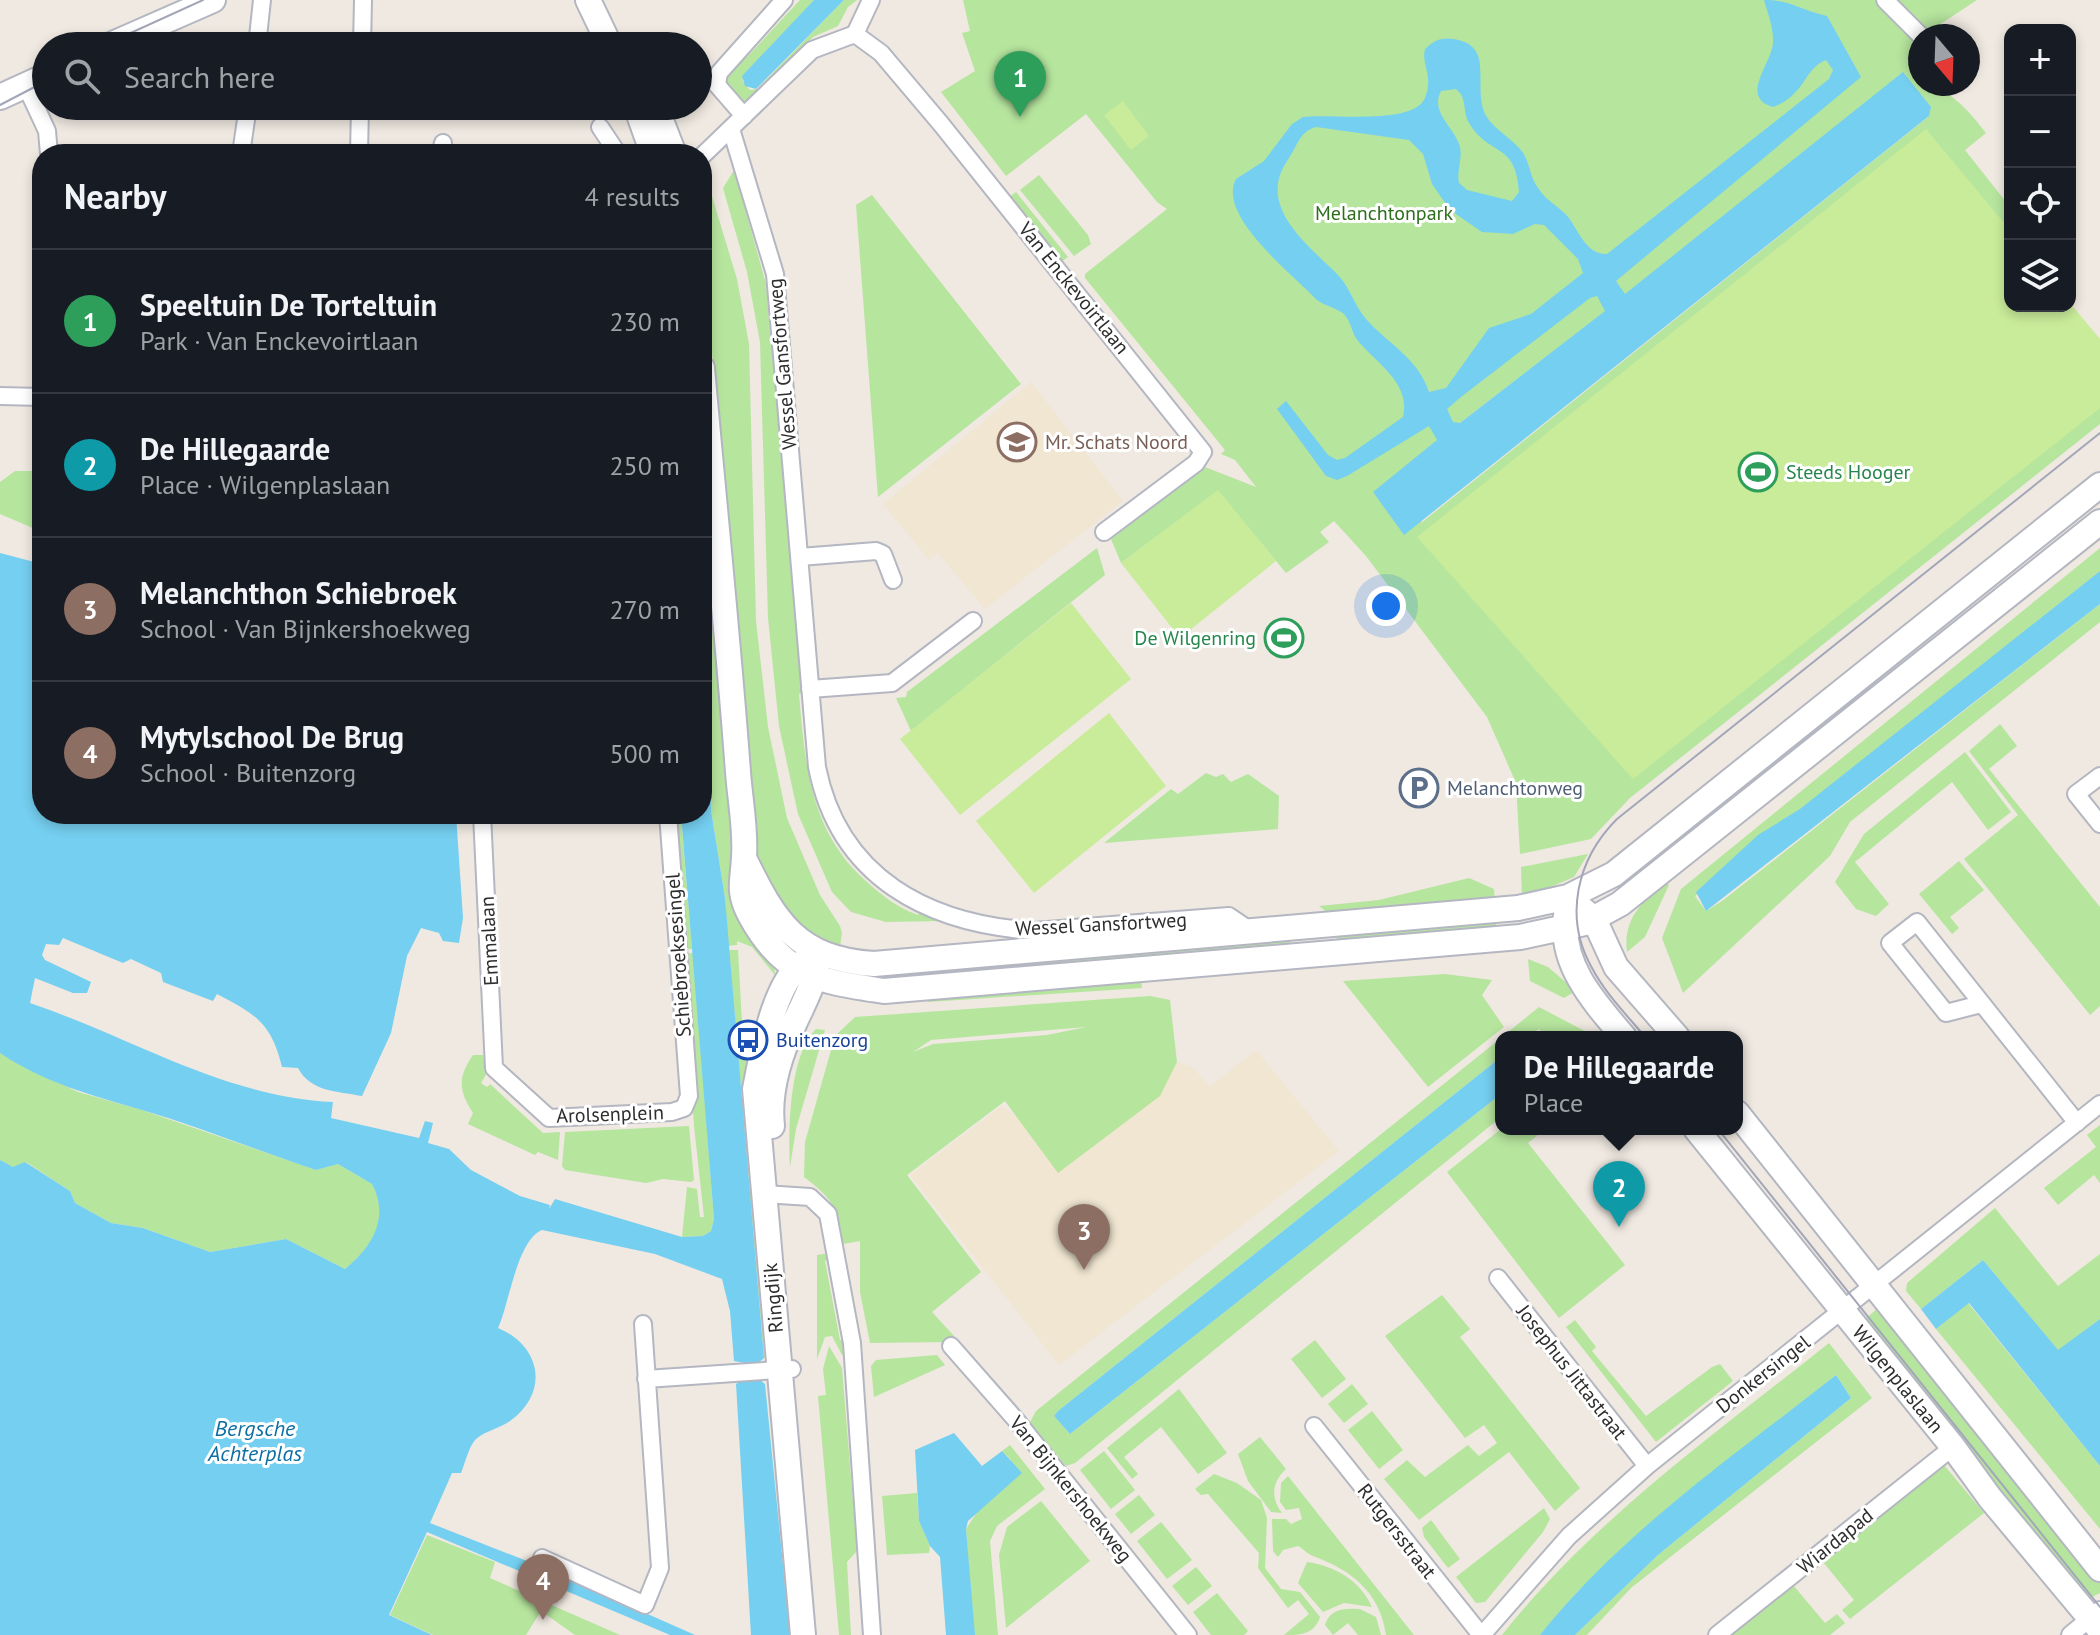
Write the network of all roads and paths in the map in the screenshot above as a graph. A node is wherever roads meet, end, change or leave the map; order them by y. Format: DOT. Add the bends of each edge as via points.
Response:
graph roads {
  1 [pos="213,0"];
  2 [pos="262,0"];
  3 [pos="363,0"];
  4 [pos="588,0"];
  5 [pos="784,0"];
  6 [pos="871,0"];
  7 [pos="1885,0"];
  8 [pos="1909,24"];
  9 [pos="140,32"];
  10 [pos="259,32"];
  11 [pos="362,32"];
  12 [pos="603,32"];
  13 [pos="855,34"];
  14 [pos="17,91"];
  15 [pos="32,111"];
  16 [pos="744,116"];
  17 [pos="39,120"];
  18 [pos="246,120"];
  19 [pos="360,120"];
  20 [pos="641,120"];
  21 [pos="660,120"];
  22 [pos="600,127"];
  23 [pos="731,129"];
  24 [pos="48,144"];
  25 [pos="242,144"];
  26 [pos="359,144"];
  27 [pos="611,144"];
  28 [pos="649,144"];
  29 [pos="670,144"];
  30 [pos="712,147"];
  31 [pos="0,396"];
  32 [pos="32,397"];
  33 [pos="712,485"];
  34 [pos="2100,485"];
  35 [pos="2100,522"];
  36 [pos="1104,532"];
  37 [pos="800,557"];
  38 [pos="893,580"];
  39 [pos="973,621"];
  40 [pos="810,689"];
  41 [pos="2100,776"];
  42 [pos="482,824"];
  43 [pos="669,824"];
  44 [pos="2100,824"];
  45 [pos="744,858"];
  46 [pos="1568,897"];
  47 [pos="1594,919"];
  48 [pos="1564,929"];
  49 [pos="1251,931"];
  50 [pos="818,953"];
  51 [pos="793,968"];
  52 [pos="815,980"];
  53 [pos="1981,1004"];
  54 [pos="1619,1031"];
  55 [pos="1672,1031"];
  56 [pos="494,1068"];
  57 [pos="689,1096"];
  58 [pos="2100,1104"];
  59 [pos="1743,1121"];
  60 [pos="2077,1123"];
  61 [pos="1701,1135"];
  62 [pos="781,1194"];
  63 [pos="1498,1278"];
  64 [pos="1874,1287"];
  65 [pos="1843,1312"];
  66 [pos="643,1324"];
  67 [pos="951,1346"];
  68 [pos="780,1370"];
  69 [pos="646,1379"];
  70 [pos="1314,1426"];
  71 [pos="1953,1447"];
  72 [pos="1647,1466"];
  73 [pos="542,1558"];
  74 [pos="2100,1569"];
  75 [pos="2097,1620"];
  76 [pos="803,1635"];
  77 [pos="817,1635"];
  78 [pos="872,1635"];
  79 [pos="1188,1635"];
  80 [pos="1481,1635"];
  81 [pos="1717,1635"];
  82 [pos="2070,1635"];
  1 -- 9 [label="street"];
  2 -- 10 [label="street"];
  3 -- 11 [label="street"];
  4 -- 12 [label="street"];
  5 -- 16 [label="street" via="719,73 717,85"];
  6 -- 13 [label="street"];
  7 -- 8 [label="street"];
  13 -- 16 [label="street" via="812,50"];
  13 -- 36 [label="street, Van Enckevoirtlaan" via="881,53 941,124 1203,452 1196,463"];
  14 -- 15 [label="street"];
  16 -- 23 [label="street"];
  17 -- 24 [label="street"];
  18 -- 25 [label="street"];
  19 -- 26 [label="street"];
  20 -- 28 [label="street"];
  21 -- 29 [label="street"];
  22 -- 27 [label="street"];
  23 -- 30 [label="street"];
  23 -- 37 [label="street, Wessel Gansfortweg" via="775,274"];
  31 -- 32 [label="street"];
  33 -- 45 [label="street"];
  34 -- 46 [label="street" via="1614,874"];
  35 -- 47 [label="street" via="1620,904"];
  37 -- 38 [label="street" via="876,551 883,554"];
  37 -- 40 [label="street, Wessel Gansfortweg"];
  39 -- 40 [label="street" via="892,683"];
  40 -- 49 [label="street, Wessel Gansfortweg" via="817,767 836,827 864,864 904,896 960,919 1010,930 1229,916"];
  41 -- 44 [label="street" via="2076,794"];
  42 -- 56 [label="street, Emmalaan"];
  43 -- 57 [label="street, Schiebroeksesingel"];
  45 -- 50 [label="street" via="769,910"];
  45 -- 51 [label="street" via="739,882 749,914"];
  46 -- 47 [label="street"];
  46 -- 48 [label="street"];
  46 -- 49 [label="street" via="1518,908"];
  47 -- 48 [label="street"];
  47 -- 55 [label="street" via="1616,967"];
  48 -- 52 [label="street" via="884,991"];
  48 -- 54 [label="street" via="1571,963 1586,992"];
  49 -- 50 [label="street" via="874,964 846,963"];
  50 -- 51 [label="street"];
  50 -- 52 [label="street, Ringdijk"];
  51 -- 52 [label="street"];
  51 -- 62 [label="street, Ringdijk" via="770,1026 755,1089"];
  52 -- 62 [label="street, Ringdijk" via="783,1048 773,1089 771,1119"];
  53 -- 53 [label="street" via="1946,1013 1890,943 1917,922"];
  53 -- 60 [label="street"];
  56 -- 57 [label="street, Arolsenplein" via="549,1118 672,1112 684,1108"];
  58 -- 60 [label="street, Donkersingel"];
  59 -- 64 [label="street, Wilgenplaslaan"];
  60 -- 64 [label="street, Donkersingel"];
  61 -- 65 [label="street, Wilgenplaslaan"];
  62 -- 68 [label="street, Ringdijk"];
  62 -- 78 [label="street" via="810,1197 828,1214 852,1343"];
  63 -- 72 [label="street, Josephus Jittastraat"];
  64 -- 65 [label="street, Donkersingel"];
  64 -- 74 [label="street, Wilgenplaslaan"];
  65 -- 71 [label="street, Wilgenplaslaan"];
  65 -- 72 [label="street, Donkersingel"];
  66 -- 69 [label="street"];
  67 -- 79 [label="street, Van Bijnkershoekweg"];
  68 -- 69 [label="street"];
  68 -- 76 [label="street, Ringdijk"];
  68 -- 77 [label="street, Ringdijk"];
  69 -- 73 [label="street" via="660,1568 645,1605"];
  70 -- 80 [label="street, Rutgersstraat"];
  71 -- 75 [label="street, Wilgenplaslaan" via="1990,1498"];
  71 -- 81 [label="street, Wiardapad"];
  72 -- 80 [label="street, Donkersingel" via="1569,1536"];
  75 -- 82 [label="street"];
}
